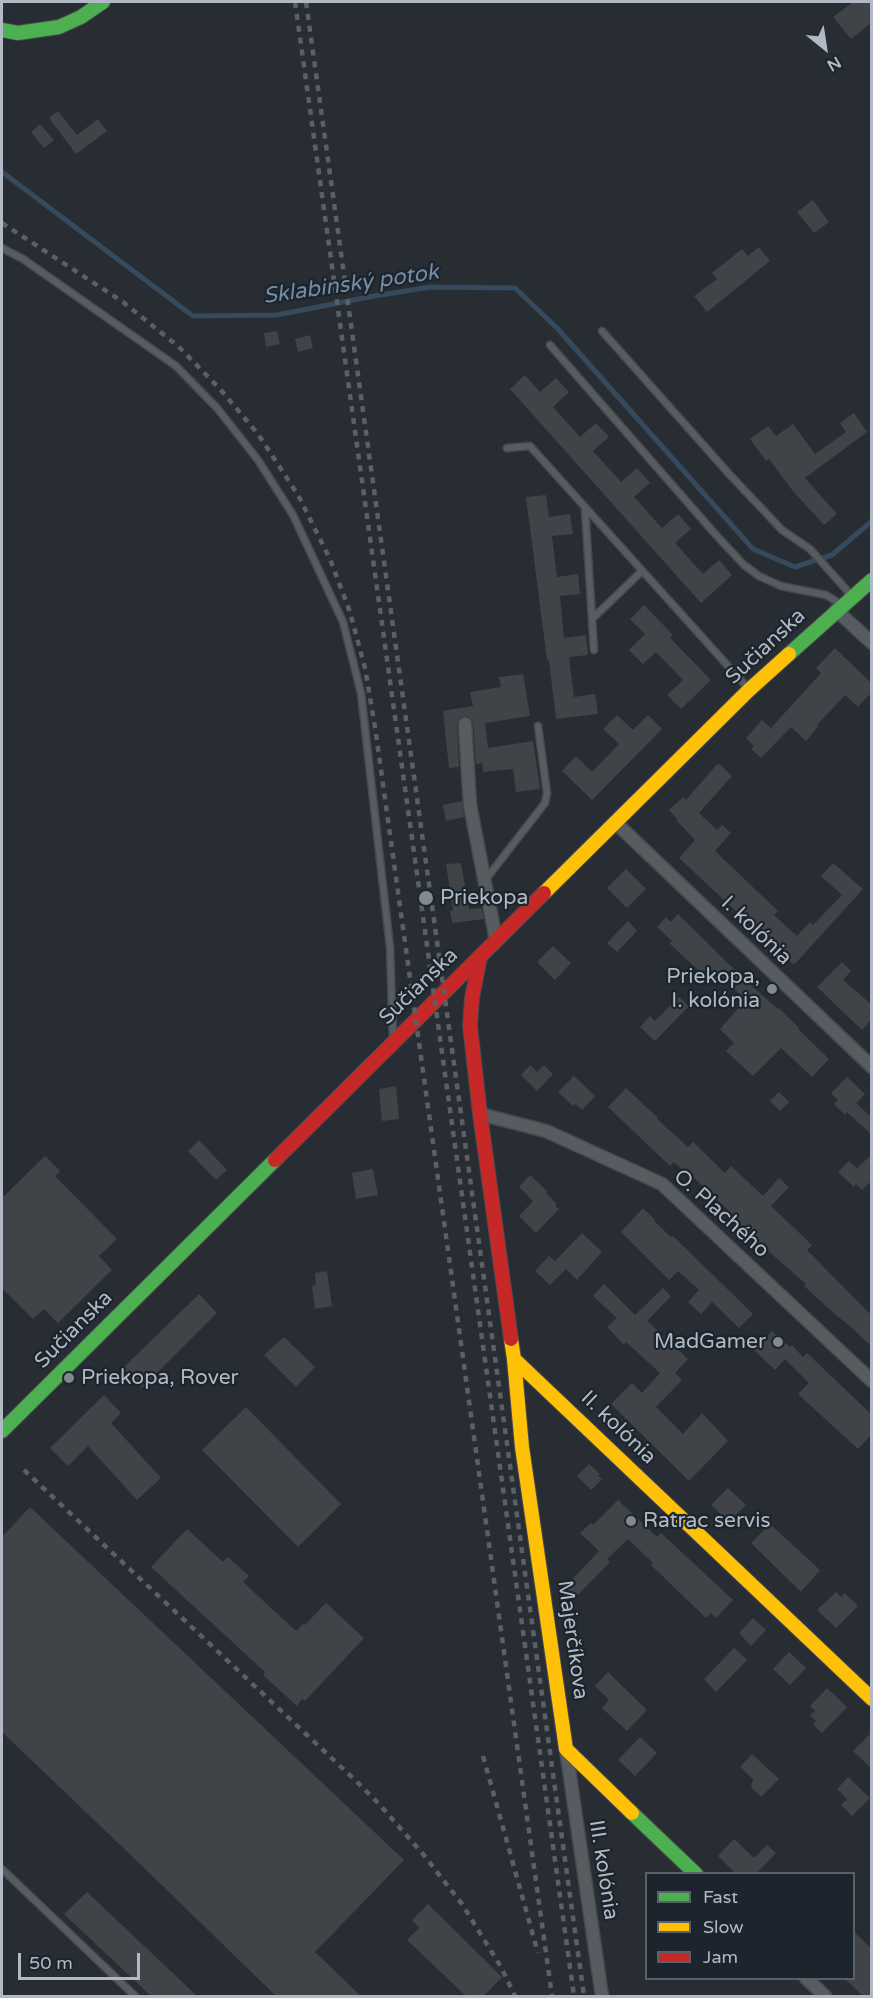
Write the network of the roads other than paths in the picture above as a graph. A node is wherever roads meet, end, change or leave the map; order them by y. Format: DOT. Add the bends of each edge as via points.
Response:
graph roads {
  1 [pos="103,2"];
  2 [pos="2,30"];
  3 [pos="2,248"];
  4 [pos="602,331"];
  5 [pos="550,345"];
  6 [pos="507,448"];
  7 [pos="585,507"];
  8 [pos="642,571"];
  9 [pos="872,580"];
  10 [pos="844,604"];
  11 [pos="592,619"];
  12 [pos="872,643"];
  13 [pos="594,650"];
  14 [pos="749,690"];
  15 [pos="465,724"];
  16 [pos="538,726"];
  17 [pos="615,822"];
  18 [pos="486,879"];
  19 [pos="496,940"];
  20 [pos="480,957"];
  21 [pos="393,1041"];
  22 [pos="872,1067"];
  23 [pos="480,1114"];
  24 [pos="514,1359"];
  25 [pos="872,1381"];
  26 [pos="2,1431"];
  27 [pos="872,1699"];
  28 [pos="566,1749"];
  29 [pos="2,1869"];
  30 [pos="694,1872"];
  31 [pos="808,1980"];
  32 [pos="135,1996"];
  33 [pos="602,1996"];
  34 [pos="825,1996"];
  1 -- 2 [label="street" via="81,18 59,27 18,33"];
  3 -- 21 [label="lane" via="176,366 217,408 258,460 293,515 343,622 361,693 390,947"];
  4 -- 10 [label="lane" via="774,522 810,549 841,582"];
  5 -- 10 [label="lane" via="744,565 781,586 826,595"];
  6 -- 7 [label="lane" via="530,446"];
  7 -- 8 [label="lane"];
  7 -- 11 [label="lane"];
  8 -- 11 [label="lane"];
  8 -- 14 [label="lane"];
  9 -- 10 [label="street, Sučianska"];
  10 -- 12 [label="street"];
  10 -- 14 [label="street, Sučianska"];
  11 -- 13 [label="lane"];
  14 -- 17 [label="street, Sučianska"];
  15 -- 18 [label="street" via="470,805"];
  16 -- 18 [label="lane" via="547,793 544,803"];
  17 -- 19 [label="street, Sučianska"];
  17 -- 22 [label="street, I. kolónia"];
  18 -- 19 [label="street"];
  19 -- 20 [label="street, Sučianska"];
  20 -- 21 [label="street, Sučianska"];
  20 -- 23 [label="street" via="470,1026"];
  21 -- 26 [label="street, Sučianska"];
  23 -- 24 [label="street"];
  23 -- 25 [label="street, O. Plachého" via="546,1131 662,1184"];
  24 -- 27 [label="street, II. kolónia"];
  24 -- 28 [label="street, Majerčíkova" via="522,1447"];
  28 -- 30 [label="street"];
  28 -- 33 [label="street, III. kolónia"];
  29 -- 32 [label="lane"];
  31 -- 34 [label="street"];
}
